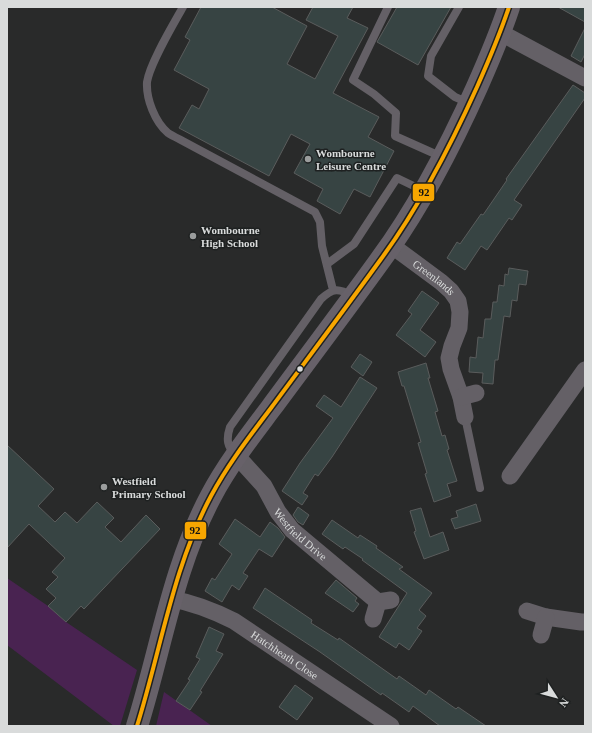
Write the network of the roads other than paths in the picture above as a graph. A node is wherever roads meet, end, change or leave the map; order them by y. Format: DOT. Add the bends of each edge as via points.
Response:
graph roads {
  1 [pos="183,7"];
  2 [pos="388,7"];
  3 [pos="459,7"];
  4 [pos="509,7"];
  5 [pos="501,33"];
  6 [pos="585,78"];
  7 [pos="470,103"];
  8 [pos="443,158"];
  9 [pos="425,192"];
  10 [pos="391,245"];
  11 [pos="326,264"];
  12 [pos="334,290"];
  13 [pos="354,296"];
  14 [pos="585,370"];
  15 [pos="465,417"];
  16 [pos="236,455"];
  17 [pos="510,476"];
  18 [pos="480,488"];
  19 [pos="172,599"];
  20 [pos="527,610"];
  21 [pos="546,617"];
  22 [pos="373,618"];
  23 [pos="585,622"];
  24 [pos="541,635"];
  25 [pos="137,726"];
  26 [pos="391,726"];
  1 -- 11 [label="lane" via="151,69 147,82 149,101 156,116 168,133 315,212 320,222"];
  2 -- 8 [label="lane" via="353,80 374,94 396,114 395,136"];
  3 -- 7 [label="lane" via="431,56 428,76 455,97"];
  4 -- 5 [label="street"];
  5 -- 6 [label="street"];
  5 -- 7 [label="street"];
  7 -- 8 [label="street"];
  8 -- 9 [label="street"];
  9 -- 10 [label="street"];
  9 -- 11 [label="lane" via="397,178 354,244"];
  10 -- 13 [label="street"];
  10 -- 15 [label="street, Greenlands" via="452,291 458,301 459,328 449,358 451,368 469,395"];
  11 -- 12 [label="lane"];
  12 -- 13 [label="lane"];
  12 -- 16 [label="lane" via="321,299 230,427 227,442 230,450"];
  13 -- 16 [label="street"];
  14 -- 17 [label="street"];
  15 -- 18 [label="lane"];
  16 -- 19 [label="street" via="201,517"];
  16 -- 22 [label="street, Westfield Drive" via="264,486 278,512 292,530 384,601"];
  19 -- 25 [label="street"];
  19 -- 26 [label="street, Hatchheath Close" via="191,603 234,621"];
  20 -- 21 [label="street"];
  21 -- 23 [label="street"];
  21 -- 24 [label="street"];
}
